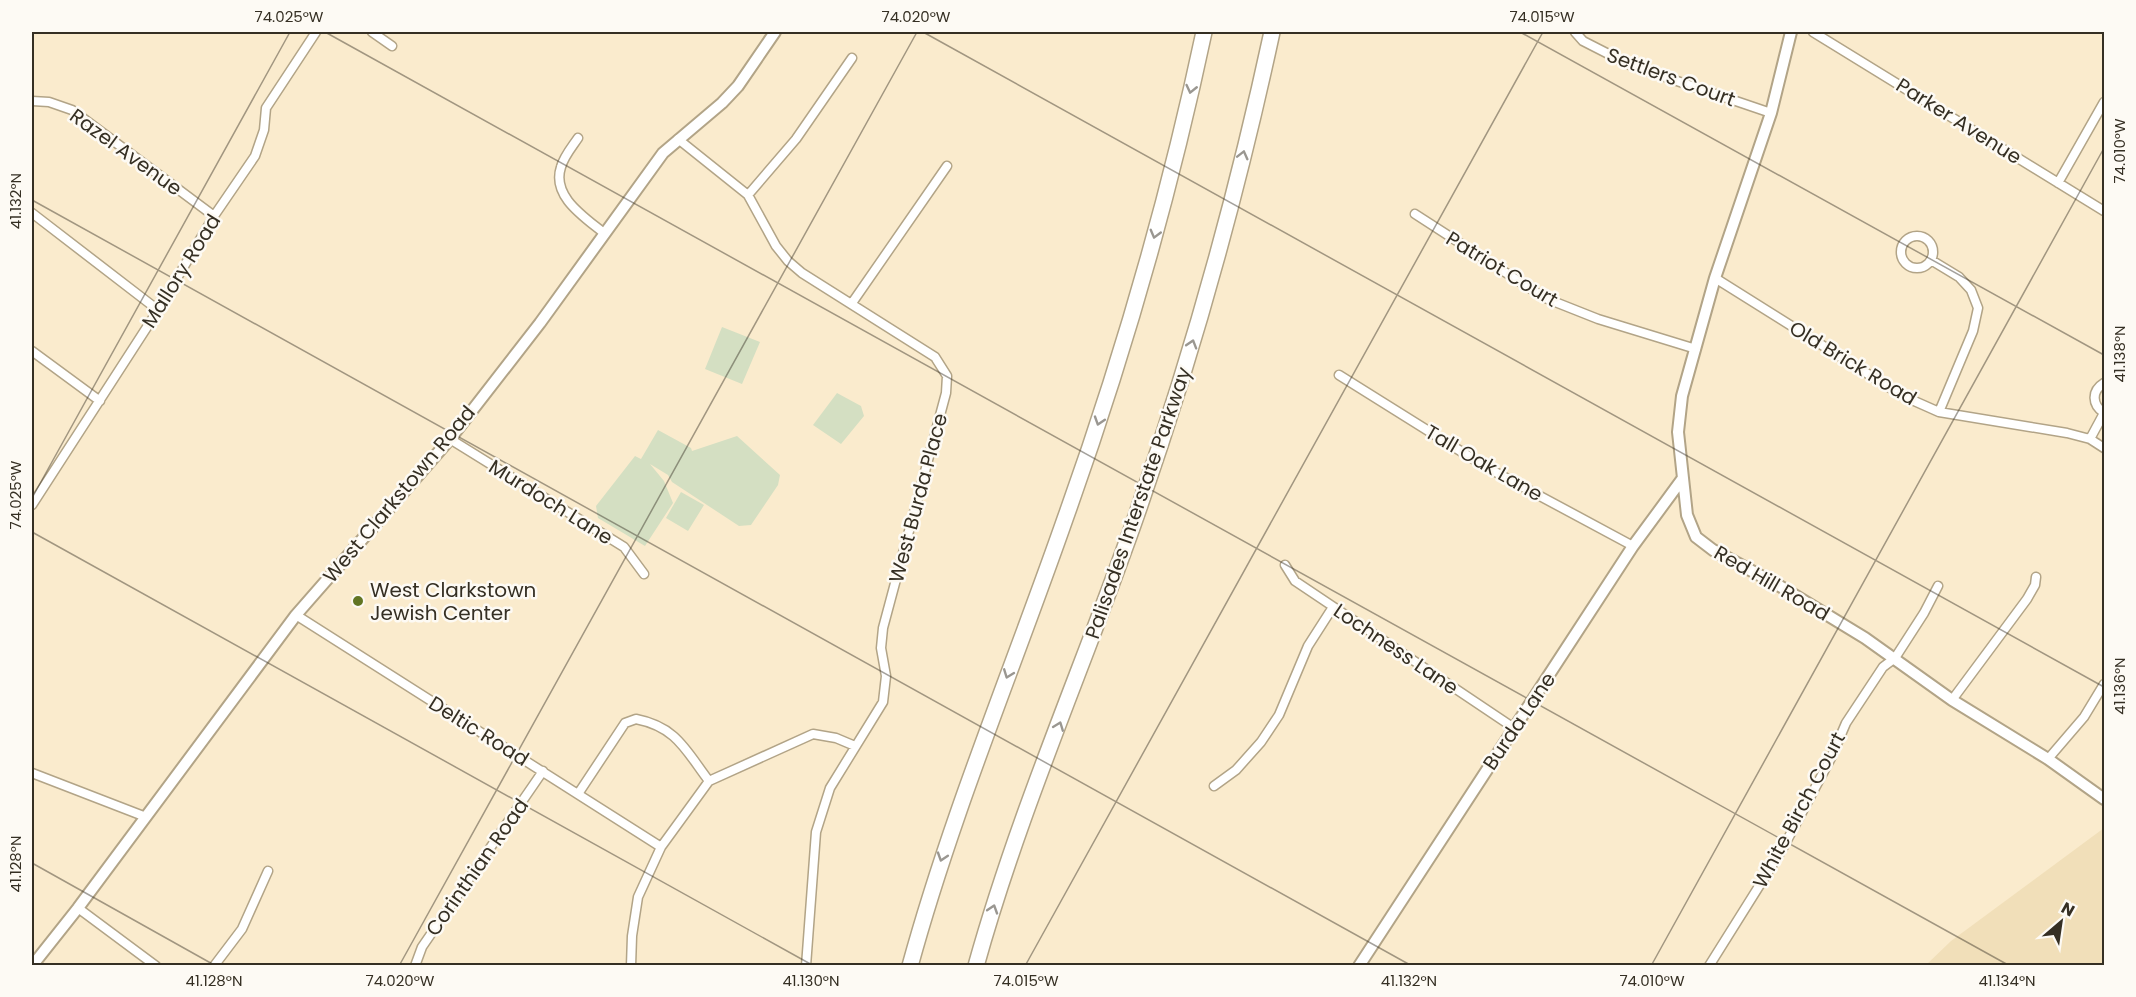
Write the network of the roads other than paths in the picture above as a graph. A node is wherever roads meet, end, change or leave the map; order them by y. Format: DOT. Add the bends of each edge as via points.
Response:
graph roads {
  1 [pos="316,32"];
  2 [pos="372,32"];
  3 [pos="775,32"];
  4 [pos="1204,32"];
  5 [pos="1272,32"];
  6 [pos="1575,32"];
  7 [pos="1791,32"];
  8 [pos="1813,32"];
  9 [pos="392,46"];
  10 [pos="852,58"];
  11 [pos="32,101"];
  12 [pos="2104,102"];
  13 [pos="1771,113"];
  14 [pos="578,138"];
  15 [pos="678,139"];
  16 [pos="947,166"];
  17 [pos="2058,183"];
  18 [pos="748,195"];
  19 [pos="2104,211"];
  20 [pos="32,213"];
  21 [pos="1415,214"];
  22 [pos="214,216"];
  23 [pos="605,234"];
  24 [pos="1931,260"];
  25 [pos="1714,278"];
  26 [pos="852,303"];
  27 [pos="158,310"];
  28 [pos="1696,349"];
  29 [pos="32,351"];
  30 [pos="1339,375"];
  31 [pos="2104,383"];
  32 [pos="100,401"];
  33 [pos="1940,412"];
  34 [pos="2104,413"];
  35 [pos="450,439"];
  36 [pos="2090,439"];
  37 [pos="2104,448"];
  38 [pos="1683,478"];
  39 [pos="32,505"];
  40 [pos="1633,546"];
  41 [pos="1285,564"];
  42 [pos="644,574"];
  43 [pos="2036,577"];
  44 [pos="1938,586"];
  45 [pos="1333,607"];
  46 [pos="296,615"];
  47 [pos="1895,658"];
  48 [pos="2104,684"];
  49 [pos="1952,700"];
  50 [pos="1514,728"];
  51 [pos="855,746"];
  52 [pos="2048,759"];
  53 [pos="543,771"];
  54 [pos="32,773"];
  55 [pos="709,781"];
  56 [pos="1214,786"];
  57 [pos="578,794"];
  58 [pos="2104,799"];
  59 [pos="146,817"];
  60 [pos="661,847"];
  61 [pos="268,871"];
  62 [pos="78,908"];
  63 [pos="32,966"];
  64 [pos="156,966"];
  65 [pos="214,966"];
  66 [pos="415,966"];
  67 [pos="631,966"];
  68 [pos="807,966"];
  69 [pos="910,966"];
  70 [pos="976,966"];
  71 [pos="1359,966"];
  72 [pos="1709,966"];
  1 -- 22 [label="street, Mallory Road" via="266,108 255,156"];
  2 -- 9 [label="street"];
  3 -- 15 [label="street, West Clarkstown Road" via="738,86"];
  4 -- 69 [label="highway, one-way" via="1161,209 1110,386 1066,519 953,823"];
  70 -- 5 [label="highway, Palisades Interstate Parkway, one-way" via="1009,859 1123,554 1171,410 1229,212"];
  6 -- 13 [label="street, Settlers Court" via="1583,41 1630,65"];
  7 -- 13 [label="street, Red Hill Road"];
  8 -- 17 [label="street, Parker Avenue"];
  10 -- 18 [label="street" via="796,139"];
  11 -- 22 [label="street, Razel Avenue" via="72,110"];
  12 -- 17 [label="street"];
  13 -- 25 [label="street, Red Hill Road"];
  14 -- 23 [label="street" via="560,168 563,195"];
  15 -- 18 [label="street, West Burda Place"];
  15 -- 23 [label="street, West Clarkstown Road" via="663,153"];
  16 -- 26 [label="street"];
  17 -- 19 [label="street, Parker Avenue"];
  18 -- 26 [label="street, West Burda Place" via="788,261"];
  20 -- 27 [label="street"];
  21 -- 28 [label="street, Patriot Court" via="1545,298"];
  22 -- 27 [label="street, Mallory Road"];
  23 -- 35 [label="street, West Clarkstown Road"];
  24 -- 33 [label="street" via="1971,290 1978,308 1973,331"];
  25 -- 28 [label="street, Red Hill Road"];
  25 -- 33 [label="street, Old Brick Road" via="1902,396"];
  26 -- 51 [label="street, West Burda Place" via="935,357 947,376 946,393 883,628 884,702"];
  27 -- 32 [label="street, Mallory Road"];
  28 -- 38 [label="street, Red Hill Road" via="1682,396 1678,432"];
  29 -- 32 [label="street"];
  30 -- 40 [label="street, Tall Oak Lane" via="1486,467"];
  31 -- 34 [label="street" via="2094,399"];
  32 -- 39 [label="street, Mallory Road"];
  33 -- 36 [label="street, Old Brick Road"];
  34 -- 36 [label="street"];
  35 -- 42 [label="street, Murdoch Lane" via="624,547"];
  35 -- 46 [label="street, West Clarkstown Road"];
  36 -- 37 [label="street, Old Brick Road"];
  38 -- 40 [label="street, Burda Lane"];
  38 -- 47 [label="street, Red Hill Road" via="1687,516 1696,537"];
  40 -- 50 [label="street, Burda Lane"];
  41 -- 45 [label="street, Lochness Lane" via="1295,581"];
  43 -- 49 [label="street" via="2027,599"];
  44 -- 47 [label="street, White Birch Court"];
  45 -- 50 [label="street, Lochness Lane"];
  45 -- 56 [label="street" via="1308,646 1279,715 1262,742 1236,770"];
  46 -- 53 [label="street, Deltic Road"];
  46 -- 59 [label="street, West Clarkstown Road"];
  47 -- 49 [label="street, Red Hill Road"];
  47 -- 72 [label="street, White Birch Court" via="1883,667 1846,723 1832,758 1783,848"];
  48 -- 52 [label="street" via="2084,717"];
  49 -- 52 [label="street, Red Hill Road"];
  50 -- 71 [label="street, Burda Lane"];
  51 -- 55 [label="street" via="813,734"];
  51 -- 68 [label="street, West Burda Place" via="830,788 816,832"];
  52 -- 58 [label="street, Red Hill Road"];
  53 -- 57 [label="street, Deltic Road"];
  53 -- 66 [label="street, Corinthian Road" via="422,947"];
  54 -- 59 [label="street"];
  55 -- 57 [label="street" via="679,739 636,719 625,723"];
  55 -- 60 [label="street"];
  57 -- 60 [label="street, Deltic Road"];
  59 -- 62 [label="street, West Clarkstown Road"];
  60 -- 67 [label="street" via="638,897"];
  61 -- 65 [label="street" via="242,929"];
  62 -- 63 [label="street, West Clarkstown Road"];
  62 -- 64 [label="street"];
}
